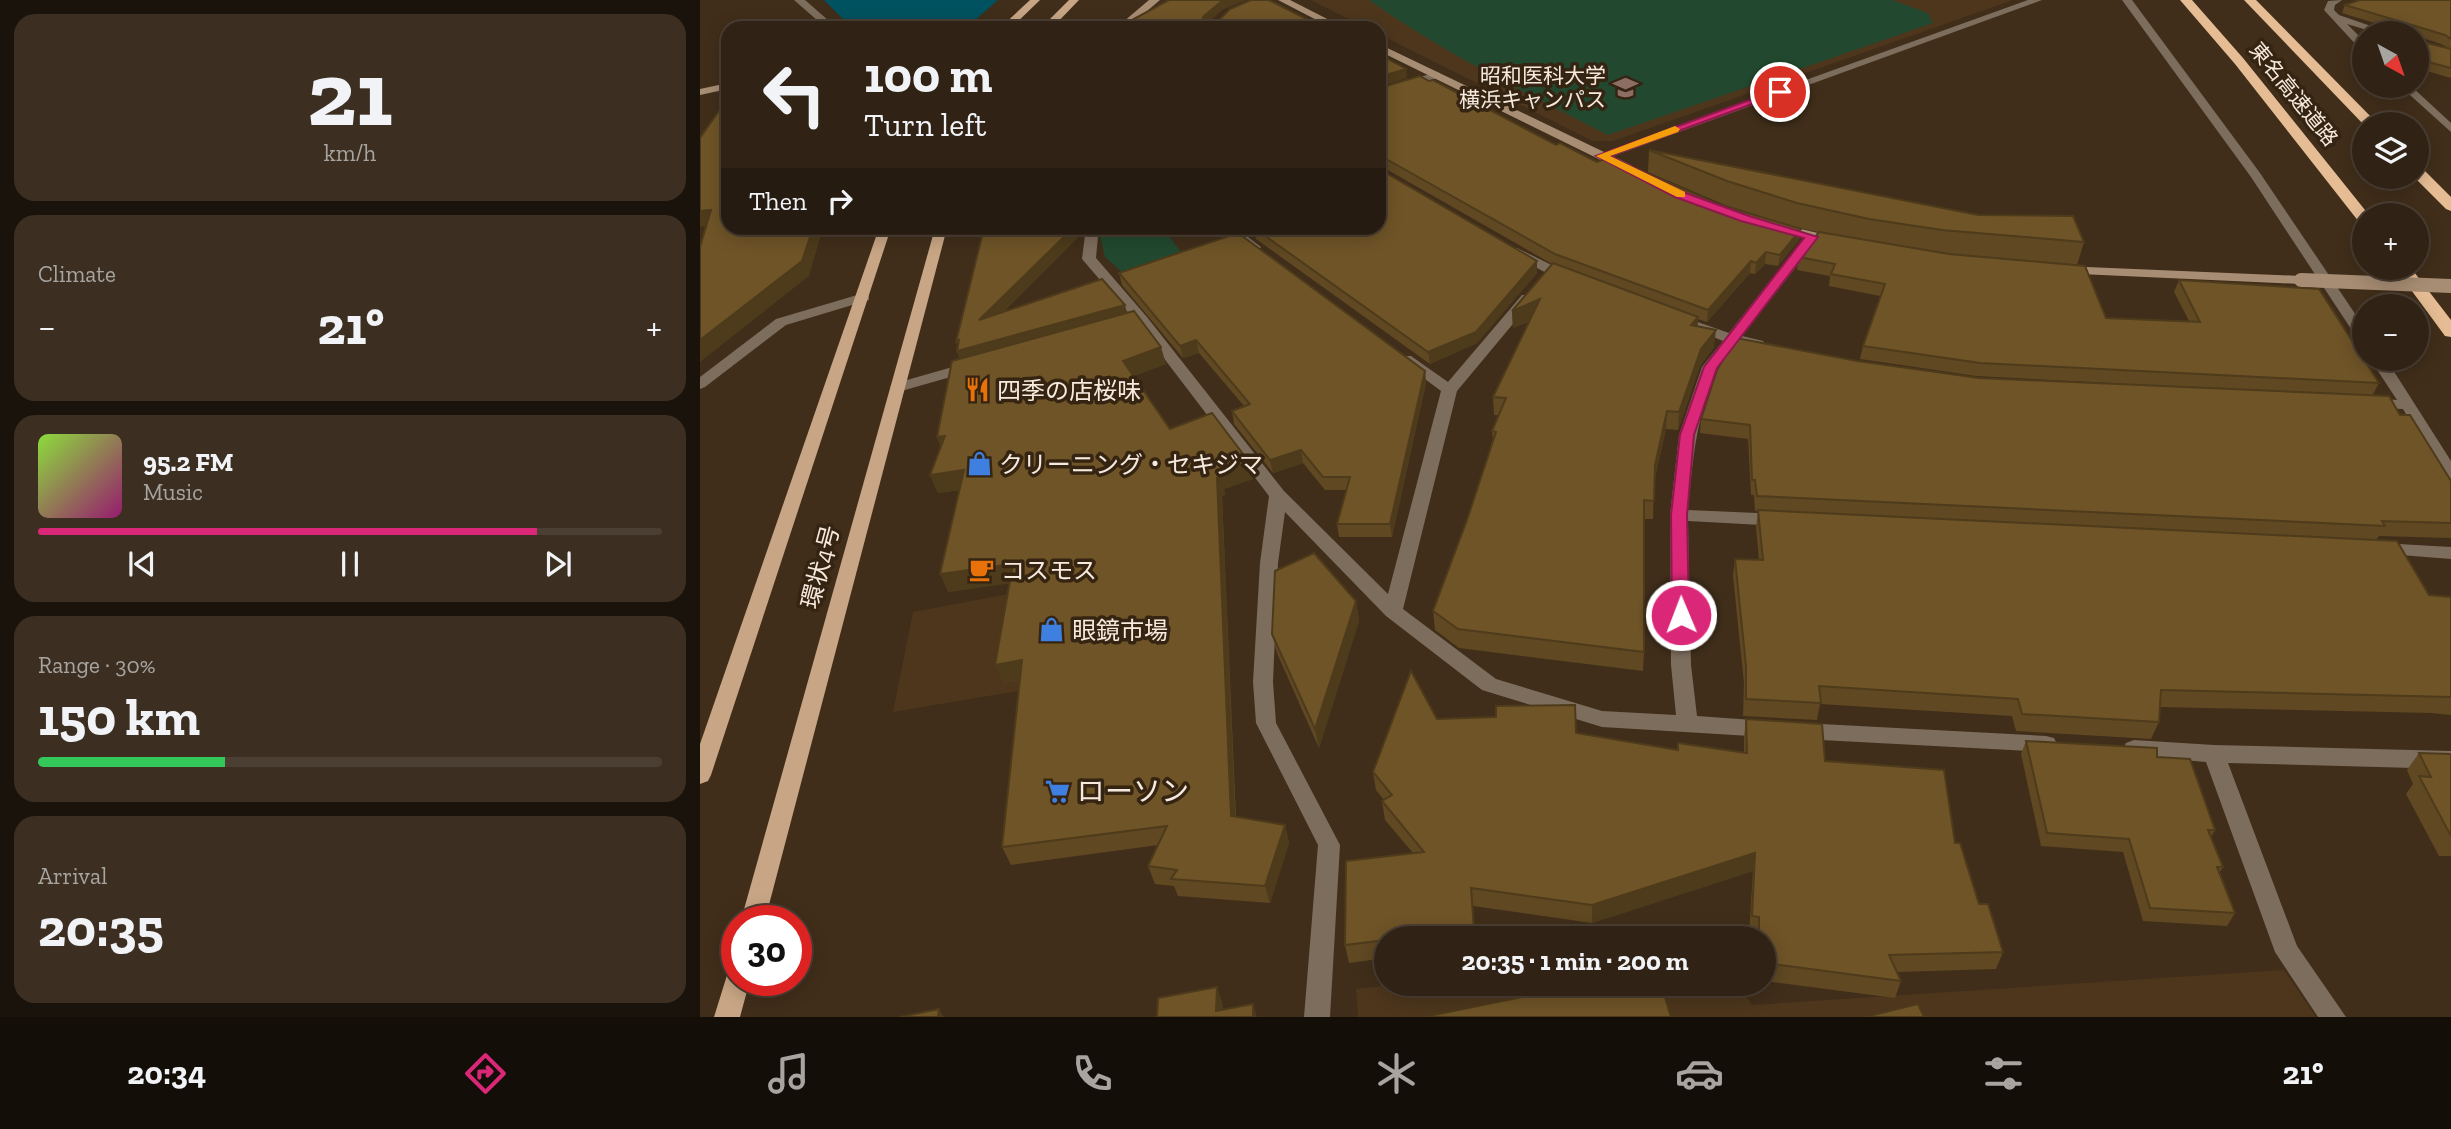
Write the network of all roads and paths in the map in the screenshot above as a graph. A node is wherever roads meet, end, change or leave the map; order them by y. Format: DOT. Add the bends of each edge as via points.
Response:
graph roads {
  1 [pos="799,0"];
  2 [pos="1035,0"];
  3 [pos="1074,0"];
  4 [pos="1155,0"];
  5 [pos="1283,0"];
  6 [pos="2037,0"];
  7 [pos="2127,0"];
  8 [pos="2186,0"];
  9 [pos="2250,0"];
  10 [pos="2337,0"];
  11 [pos="2333,16"];
  12 [pos="824,21"];
  13 [pos="1012,21"];
  14 [pos="1053,21"];
  15 [pos="1130,21"];
  16 [pos="1326,21"];
  17 [pos="2352,22"];
  18 [pos="2352,35"];
  19 [pos="2429,47"];
  20 [pos="1386,50"];
  21 [pos="2451,54"];
  22 [pos="1436,75"];
  23 [pos="721,81"];
  24 [pos="700,84"];
  25 [pos="721,88"];
  26 [pos="700,92"];
  27 [pos="1386,92"];
  28 [pos="2418,98"];
  29 [pos="2359,112"];
  30 [pos="2451,129"];
  31 [pos="1601,156"];
  32 [pos="1635,172"];
  33 [pos="2429,183"];
  34 [pos="2352,204"];
  35 [pos="2451,206"];
  36 [pos="1772,226"];
  37 [pos="883,235"];
  38 [pos="939,235"];
  39 [pos="1092,235"];
  40 [pos="1238,235"];
  41 [pos="1812,237"];
  42 [pos="1504,244"];
  43 [pos="1849,244"];
  44 [pos="1272,260"];
  45 [pos="2042,269"];
  46 [pos="1549,271"];
  47 [pos="2412,280"];
  48 [pos="1585,285"];
  49 [pos="2451,286"];
  50 [pos="863,297"];
  51 [pos="1657,312"];
  52 [pos="2352,320"];
  53 [pos="2451,332"];
  54 [pos="1732,338"];
  55 [pos="1771,347"];
  56 [pos="1394,349"];
  57 [pos="988,363"];
  58 [pos="2386,371"];
  59 [pos="700,384"];
  60 [pos="898,387"];
  61 [pos="1449,390"];
  62 [pos="2353,402"];
  63 [pos="2408,405"];
  64 [pos="2451,474"];
  65 [pos="1279,495"];
  66 [pos="1679,515"];
  67 [pos="1803,521"];
  68 [pos="2368,549"];
  69 [pos="2451,553"];
  70 [pos="1393,611"];
  71 [pos="1687,724"];
  72 [pos="2061,745"];
  73 [pos="705,746"];
  74 [pos="2117,748"];
  75 [pos="2214,754"];
  76 [pos="2451,760"];
  77 [pos="700,775"];
  78 [pos="757,905"];
  79 [pos="733,996"];
  80 [pos="727,1017"];
  81 [pos="1317,1017"];
  82 [pos="2333,1017"];
  1 -- 12 [label="street"];
  2 -- 13 [label="main road"];
  3 -- 14 [label="main road"];
  4 -- 15 [label="street"];
  5 -- 16 [label="street"];
  6 -- 31 [label="street"];
  7 -- 52 [label="street" via="2256,176"];
  8 -- 34 [label="highway, 東名高速道路"];
  9 -- 29 [label="highway, 東名高速道路"];
  10 -- 11 [label="street" via="2329,10"];
  11 -- 17 [label="street"];
  11 -- 18 [label="street"];
  19 -- 21 [label="street"];
  20 -- 22 [label="street"];
  22 -- 27 [label="street"];
  22 -- 31 [label="street"];
  23 -- 24 [label="street"];
  25 -- 26 [label="street"];
  28 -- 30 [label="street"];
  31 -- 32 [label="street"];
  33 -- 35 [label="highway"];
  36 -- 41 [label="street"];
  37 -- 50 [label="main road, 環状4号"];
  38 -- 60 [label="main road, 環状4号"];
  39 -- 65 [label="street" via="1090,259"];
  40 -- 44 [label="street"];
  41 -- 43 [label="street"];
  41 -- 54 [label="street"];
  42 -- 46 [label="street"];
  45 -- 49 [label="street, bridge"];
  46 -- 48 [label="street"];
  46 -- 61 [label="street"];
  47 -- 53 [label="highway"];
  50 -- 59 [label="street" via="781,322"];
  50 -- 73 [label="main road, 環状4号"];
  51 -- 54 [label="street"];
  54 -- 55 [label="street"];
  54 -- 66 [label="street" via="1710,367 1687,435"];
  56 -- 61 [label="street"];
  57 -- 60 [label="street"];
  58 -- 63 [label="street"];
  60 -- 78 [label="main road, 環状4号"];
  61 -- 70 [label="street"];
  62 -- 63 [label="street"];
  63 -- 64 [label="street"];
  65 -- 70 [label="street"];
  65 -- 81 [label="street" via="1269,563 1263,682 1266,723 1329,845"];
  66 -- 67 [label="street"];
  66 -- 71 [label="street"];
  68 -- 69 [label="street"];
  70 -- 71 [label="street" via="1489,685 1602,719"];
  71 -- 72 [label="street"];
  73 -- 77 [label="main road, 環状4号"];
  74 -- 75 [label="street"];
  75 -- 76 [label="street"];
  75 -- 82 [label="street" via="2287,953"];
  79 -- 80 [label="main road"];
}
